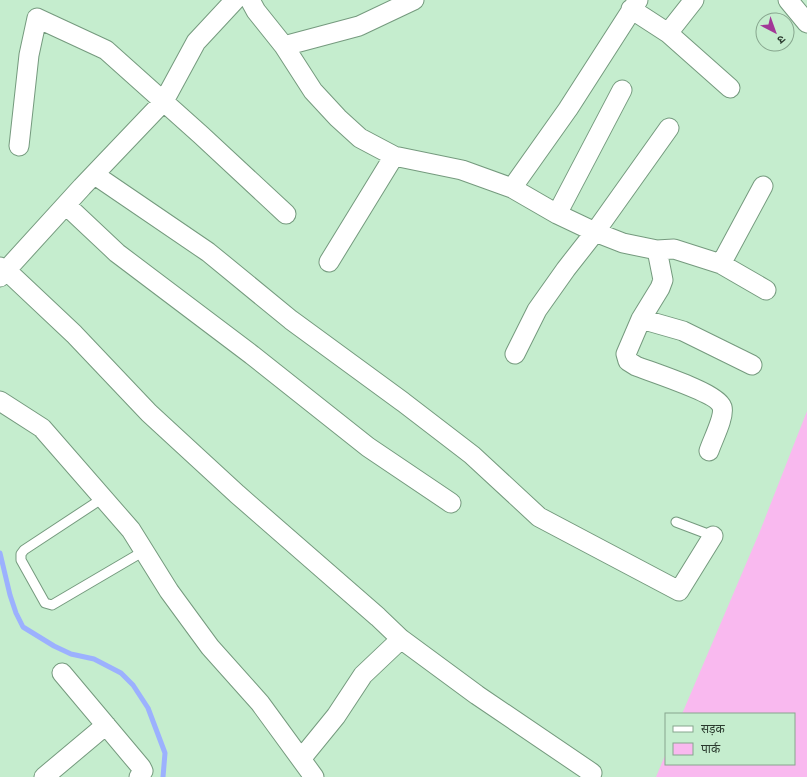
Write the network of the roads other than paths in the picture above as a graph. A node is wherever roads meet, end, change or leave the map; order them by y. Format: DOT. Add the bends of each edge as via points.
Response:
graph roads {
  1 [pos="235,0"];
  2 [pos="250,0"];
  3 [pos="414,0"];
  4 [pos="694,0"];
  5 [pos="788,0"];
  6 [pos="634,5"];
  7 [pos="807,23"];
  8 [pos="668,33"];
  9 [pos="284,46"];
  10 [pos="730,88"];
  11 [pos="622,90"];
  12 [pos="164,101"];
  13 [pos="669,128"];
  14 [pos="19,146"];
  15 [pos="394,156"];
  16 [pos="95,175"];
  17 [pos="762,186"];
  18 [pos="512,188"];
  19 [pos="66,205"];
  20 [pos="286,214"];
  21 [pos="557,214"];
  22 [pos="595,232"];
  23 [pos="656,250"];
  24 [pos="329,262"];
  25 [pos="721,264"];
  26 [pos="2,271"];
  27 [pos="766,290"];
  28 [pos="641,319"];
  29 [pos="515,354"];
  30 [pos="752,364"];
  31 [pos="0,401"];
  32 [pos="709,451"];
  33 [pos="103,498"];
  34 [pos="451,503"];
  35 [pos="676,522"];
  36 [pos="713,536"];
  37 [pos="144,551"];
  38 [pos="401,640"];
  39 [pos="62,673"];
  40 [pos="106,725"];
  41 [pos="301,759"];
  42 [pos="44,777"];
  43 [pos="139,777"];
  44 [pos="314,777"];
  45 [pos="590,777"];
  1 -- 12 [label="street" via="196,42"];
  2 -- 9 [label="street"];
  3 -- 9 [label="street" via="359,26"];
  4 -- 8 [label="street"];
  5 -- 7 [label="street"];
  6 -- 8 [label="street"];
  6 -- 18 [label="street" via="568,109"];
  8 -- 10 [label="street"];
  9 -- 15 [label="street" via="313,91 338,118 360,138"];
  11 -- 21 [label="street"];
  12 -- 14 [label="street" via="106,50 37,18 29,55"];
  12 -- 16 [label="street"];
  12 -- 20 [label="street"];
  13 -- 22 [label="street"];
  15 -- 18 [label="street" via="462,170"];
  15 -- 24 [label="street"];
  16 -- 19 [label="street"];
  16 -- 36 [label="street" via="208,252 291,320 472,455 539,517 679,591"];
  17 -- 25 [label="street"];
  18 -- 21 [label="street"];
  19 -- 26 [label="street"];
  19 -- 34 [label="street" via="123,258 368,447"];
  21 -- 22 [label="street"];
  22 -- 23 [label="street" via="622,243"];
  22 -- 29 [label="street" via="537,310"];
  23 -- 25 [label="street" via="674,249"];
  23 -- 28 [label="street" via="663,280"];
  25 -- 27 [label="street"];
  26 -- 38 [label="street" via="74,334 149,413"];
  28 -- 30 [label="street" via="683,331"];
  28 -- 32 [label="street" via="626,354 628,361 699,390 717,400 722,406 722,415"];
  31 -- 33 [label="street" via="42,428"];
  33 -- 37 [label="street" via="131,530"];
  33 -- 37 [label="lane" via="20,554 45,603 52,604"];
  35 -- 36 [label="lane"];
  37 -- 41 [label="street" via="169,591 210,647 260,703"];
  38 -- 41 [label="street" via="363,675 336,716"];
  38 -- 45 [label="street" via="592,773"];
  39 -- 40 [label="street"];
  40 -- 42 [label="street"];
  40 -- 43 [label="street" via="141,767 143,771"];
  41 -- 44 [label="street"];
}
